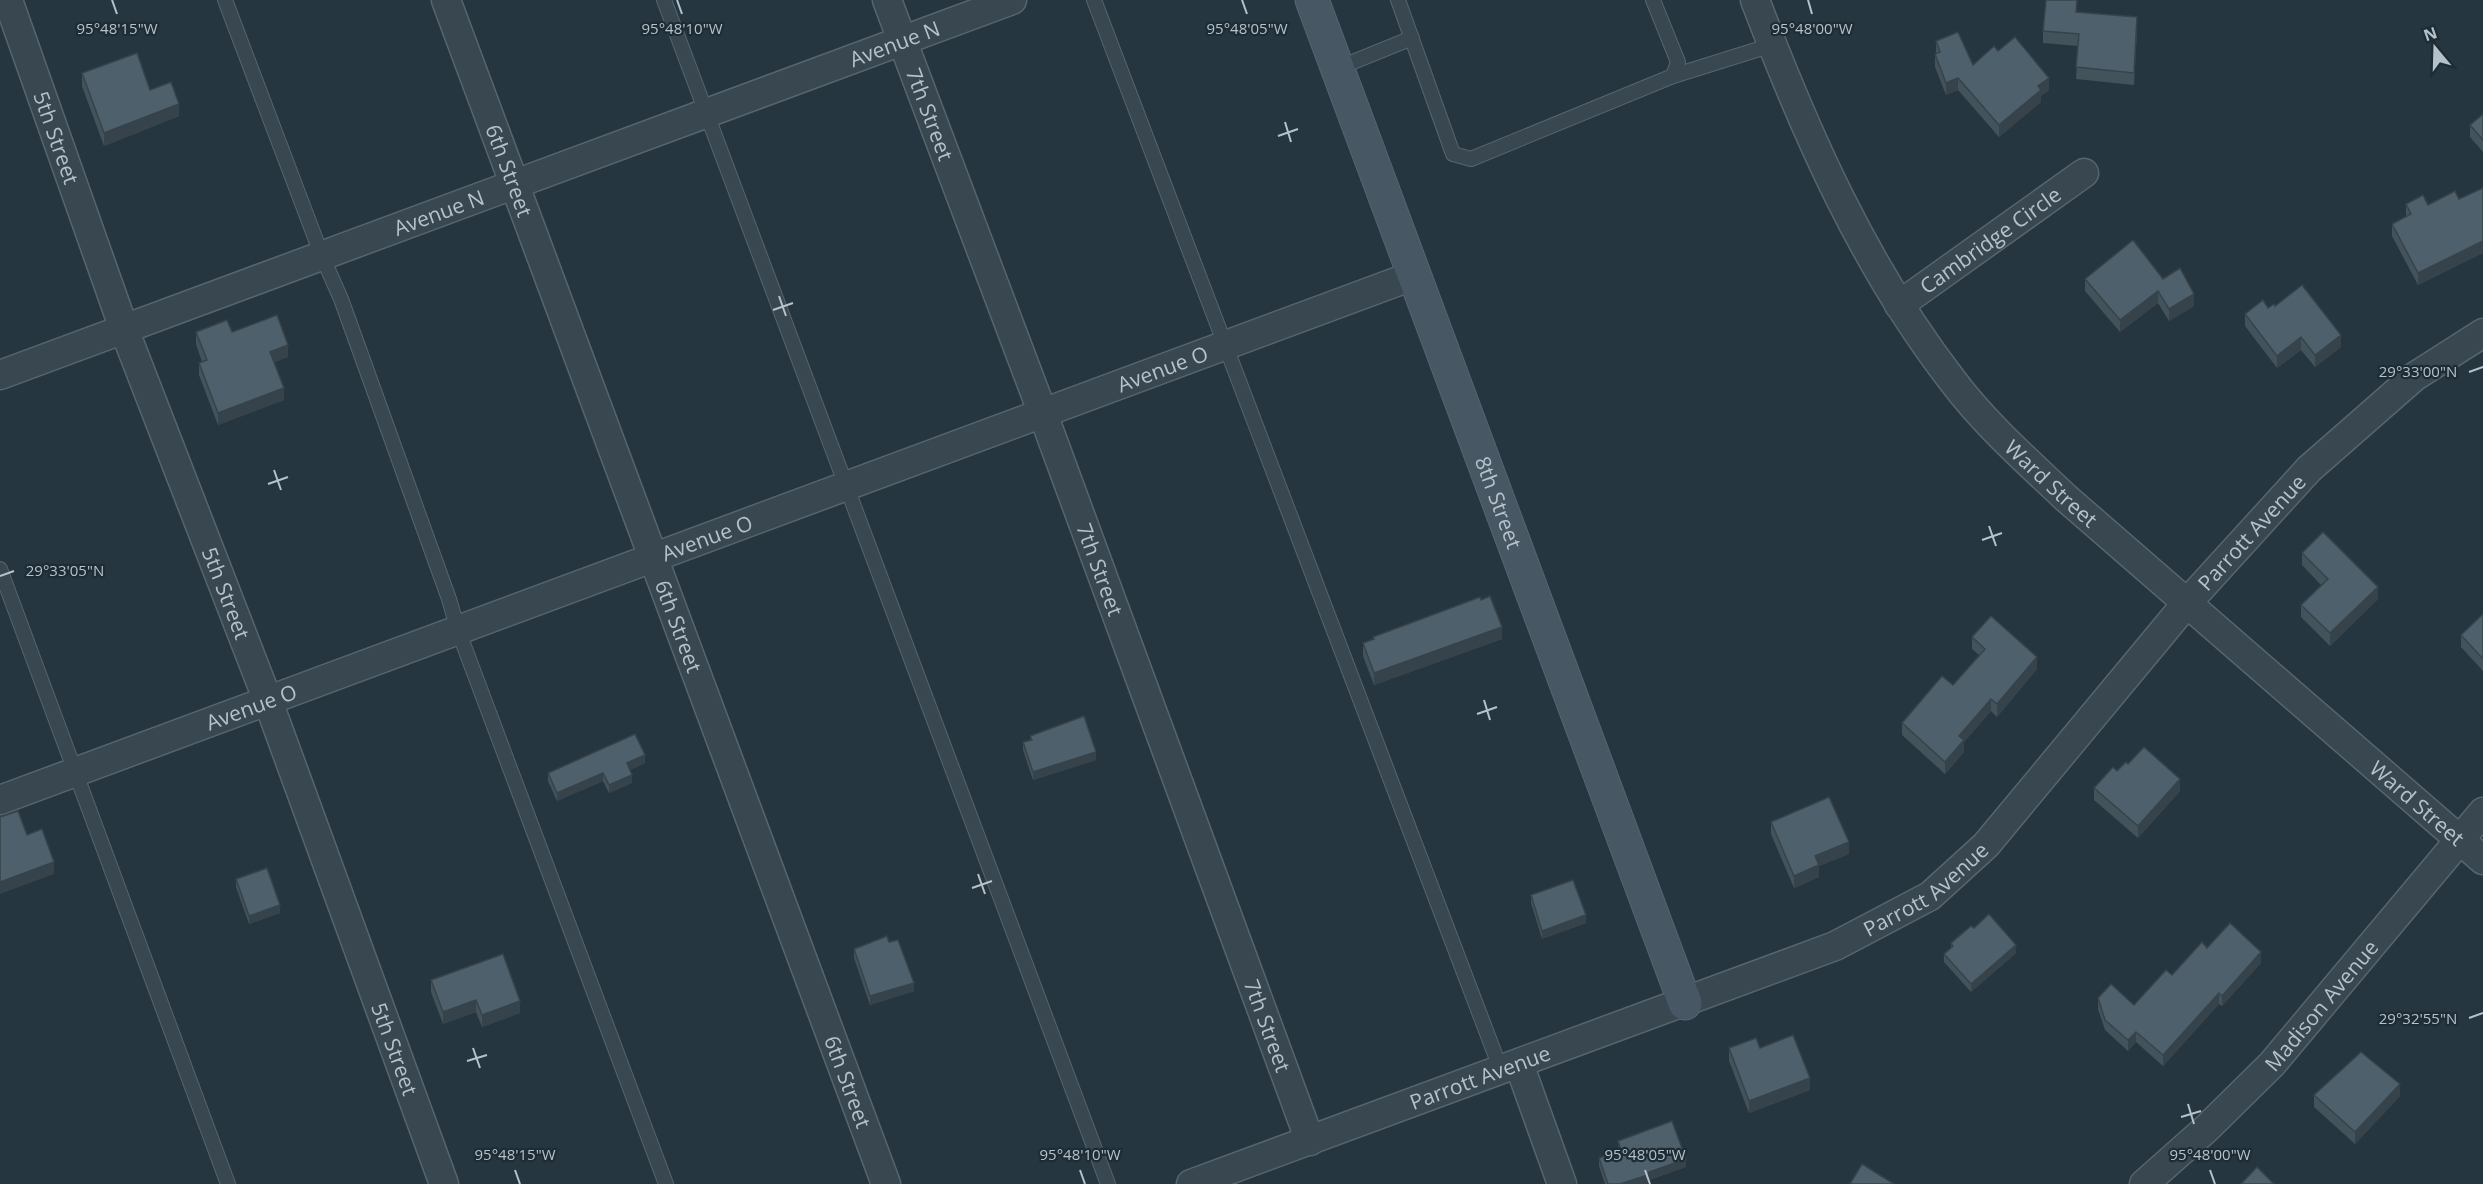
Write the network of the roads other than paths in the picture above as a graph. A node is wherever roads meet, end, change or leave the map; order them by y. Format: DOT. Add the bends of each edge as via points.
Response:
graph roads {
  1 [pos="8,0"];
  2 [pos="225,0"];
  3 [pos="446,0"];
  4 [pos="664,0"];
  5 [pos="887,0"];
  6 [pos="1012,0"];
  7 [pos="1094,0"];
  8 [pos="1312,0"];
  9 [pos="1398,0"];
  10 [pos="1653,0"];
  11 [pos="1755,0"];
  12 [pos="1412,38"];
  13 [pos="903,41"];
  14 [pos="1772,45"];
  15 [pos="1338,68"];
  16 [pos="1673,76"];
  17 [pos="707,113"];
  18 [pos="2084,173"];
  19 [pos="515,184"];
  20 [pos="322,256"];
  21 [pos="1414,275"];
  22 [pos="1899,305"];
  23 [pos="124,329"];
  24 [pos="2483,333"];
  25 [pos="1226,346"];
  26 [pos="0,375"];
  27 [pos="1043,414"];
  28 [pos="846,486"];
  29 [pos="653,558"];
  30 [pos="0,569"];
  31 [pos="2186,604"];
  32 [pos="458,630"];
  33 [pos="268,700"];
  34 [pos="75,772"];
  35 [pos="0,800"];
  36 [pos="2483,812"];
  37 [pos="2459,839"];
  38 [pos="2483,860"];
  39 [pos="1685,1002"];
  40 [pos="1510,1067"];
  41 [pos="1310,1141"];
  42 [pos="1203,1182"];
  43 [pos="228,1184"];
  44 [pos="444,1184"];
  45 [pos="666,1184"];
  46 [pos="886,1184"];
  47 [pos="1108,1184"];
  48 [pos="1562,1184"];
  49 [pos="2144,1184"];
  1 -- 23 [label="street, 5th Street"];
  2 -- 20 [label="lane"];
  3 -- 19 [label="street, 6th Street"];
  4 -- 17 [label="lane"];
  5 -- 13 [label="street, 7th Street"];
  6 -- 13 [label="street, Avenue N"];
  7 -- 25 [label="lane"];
  8 -- 15 [label="street, 8th Street"];
  9 -- 12 [label="lane"];
  10 -- 16 [label="lane" via="1678,62"];
  11 -- 14 [label="street, Ward Street"];
  12 -- 15 [label="lane"];
  12 -- 16 [label="lane" via="1453,154 1471,159"];
  13 -- 17 [label="street, Avenue N"];
  13 -- 27 [label="street, 7th Street"];
  14 -- 16 [label="lane"];
  14 -- 22 [label="street, Ward Street" via="1838,199"];
  15 -- 21 [label="street, 8th Street"];
  17 -- 19 [label="street, Avenue N"];
  17 -- 28 [label="lane"];
  18 -- 22 [label="street, Cambridge Circle"];
  19 -- 20 [label="street, Avenue N"];
  19 -- 29 [label="street, 6th Street"];
  20 -- 23 [label="street, Avenue N"];
  20 -- 32 [label="lane" via="353,332"];
  21 -- 25 [label="street, Avenue O"];
  21 -- 39 [label="street, 8th Street"];
  22 -- 31 [label="street, Ward Street" via="1953,381 2022,455"];
  23 -- 26 [label="street, Avenue N"];
  23 -- 33 [label="street, 5th Street"];
  24 -- 31 [label="street, Parrott Avenue" via="2415,377 2309,469"];
  25 -- 27 [label="street, Avenue O"];
  25 -- 40 [label="lane"];
  27 -- 28 [label="street, Avenue O"];
  27 -- 41 [label="street, 7th Street"];
  28 -- 29 [label="street, Avenue O"];
  28 -- 47 [label="lane"];
  29 -- 32 [label="street, Avenue O"];
  29 -- 46 [label="street, 6th Street"];
  30 -- 34 [label="lane"];
  31 -- 37 [label="street, Ward Street"];
  31 -- 39 [label="street, Parrott Avenue" via="1986,845 1930,896 1835,946"];
  32 -- 33 [label="street, Avenue O"];
  32 -- 45 [label="lane"];
  33 -- 34 [label="street, Avenue O"];
  33 -- 44 [label="street, 5th Street"];
  34 -- 35 [label="street, Avenue O"];
  34 -- 43 [label="lane"];
  36 -- 37 [label="street, Madison Avenue"];
  37 -- 38 [label="street, Ward Street"];
  37 -- 49 [label="street, Madison Avenue" via="2271,1064"];
  39 -- 40 [label="street, Parrott Avenue"];
  40 -- 41 [label="street, Parrott Avenue"];
  40 -- 48 [label="street"];
  41 -- 42 [label="street, Parrott Avenue"];
}
